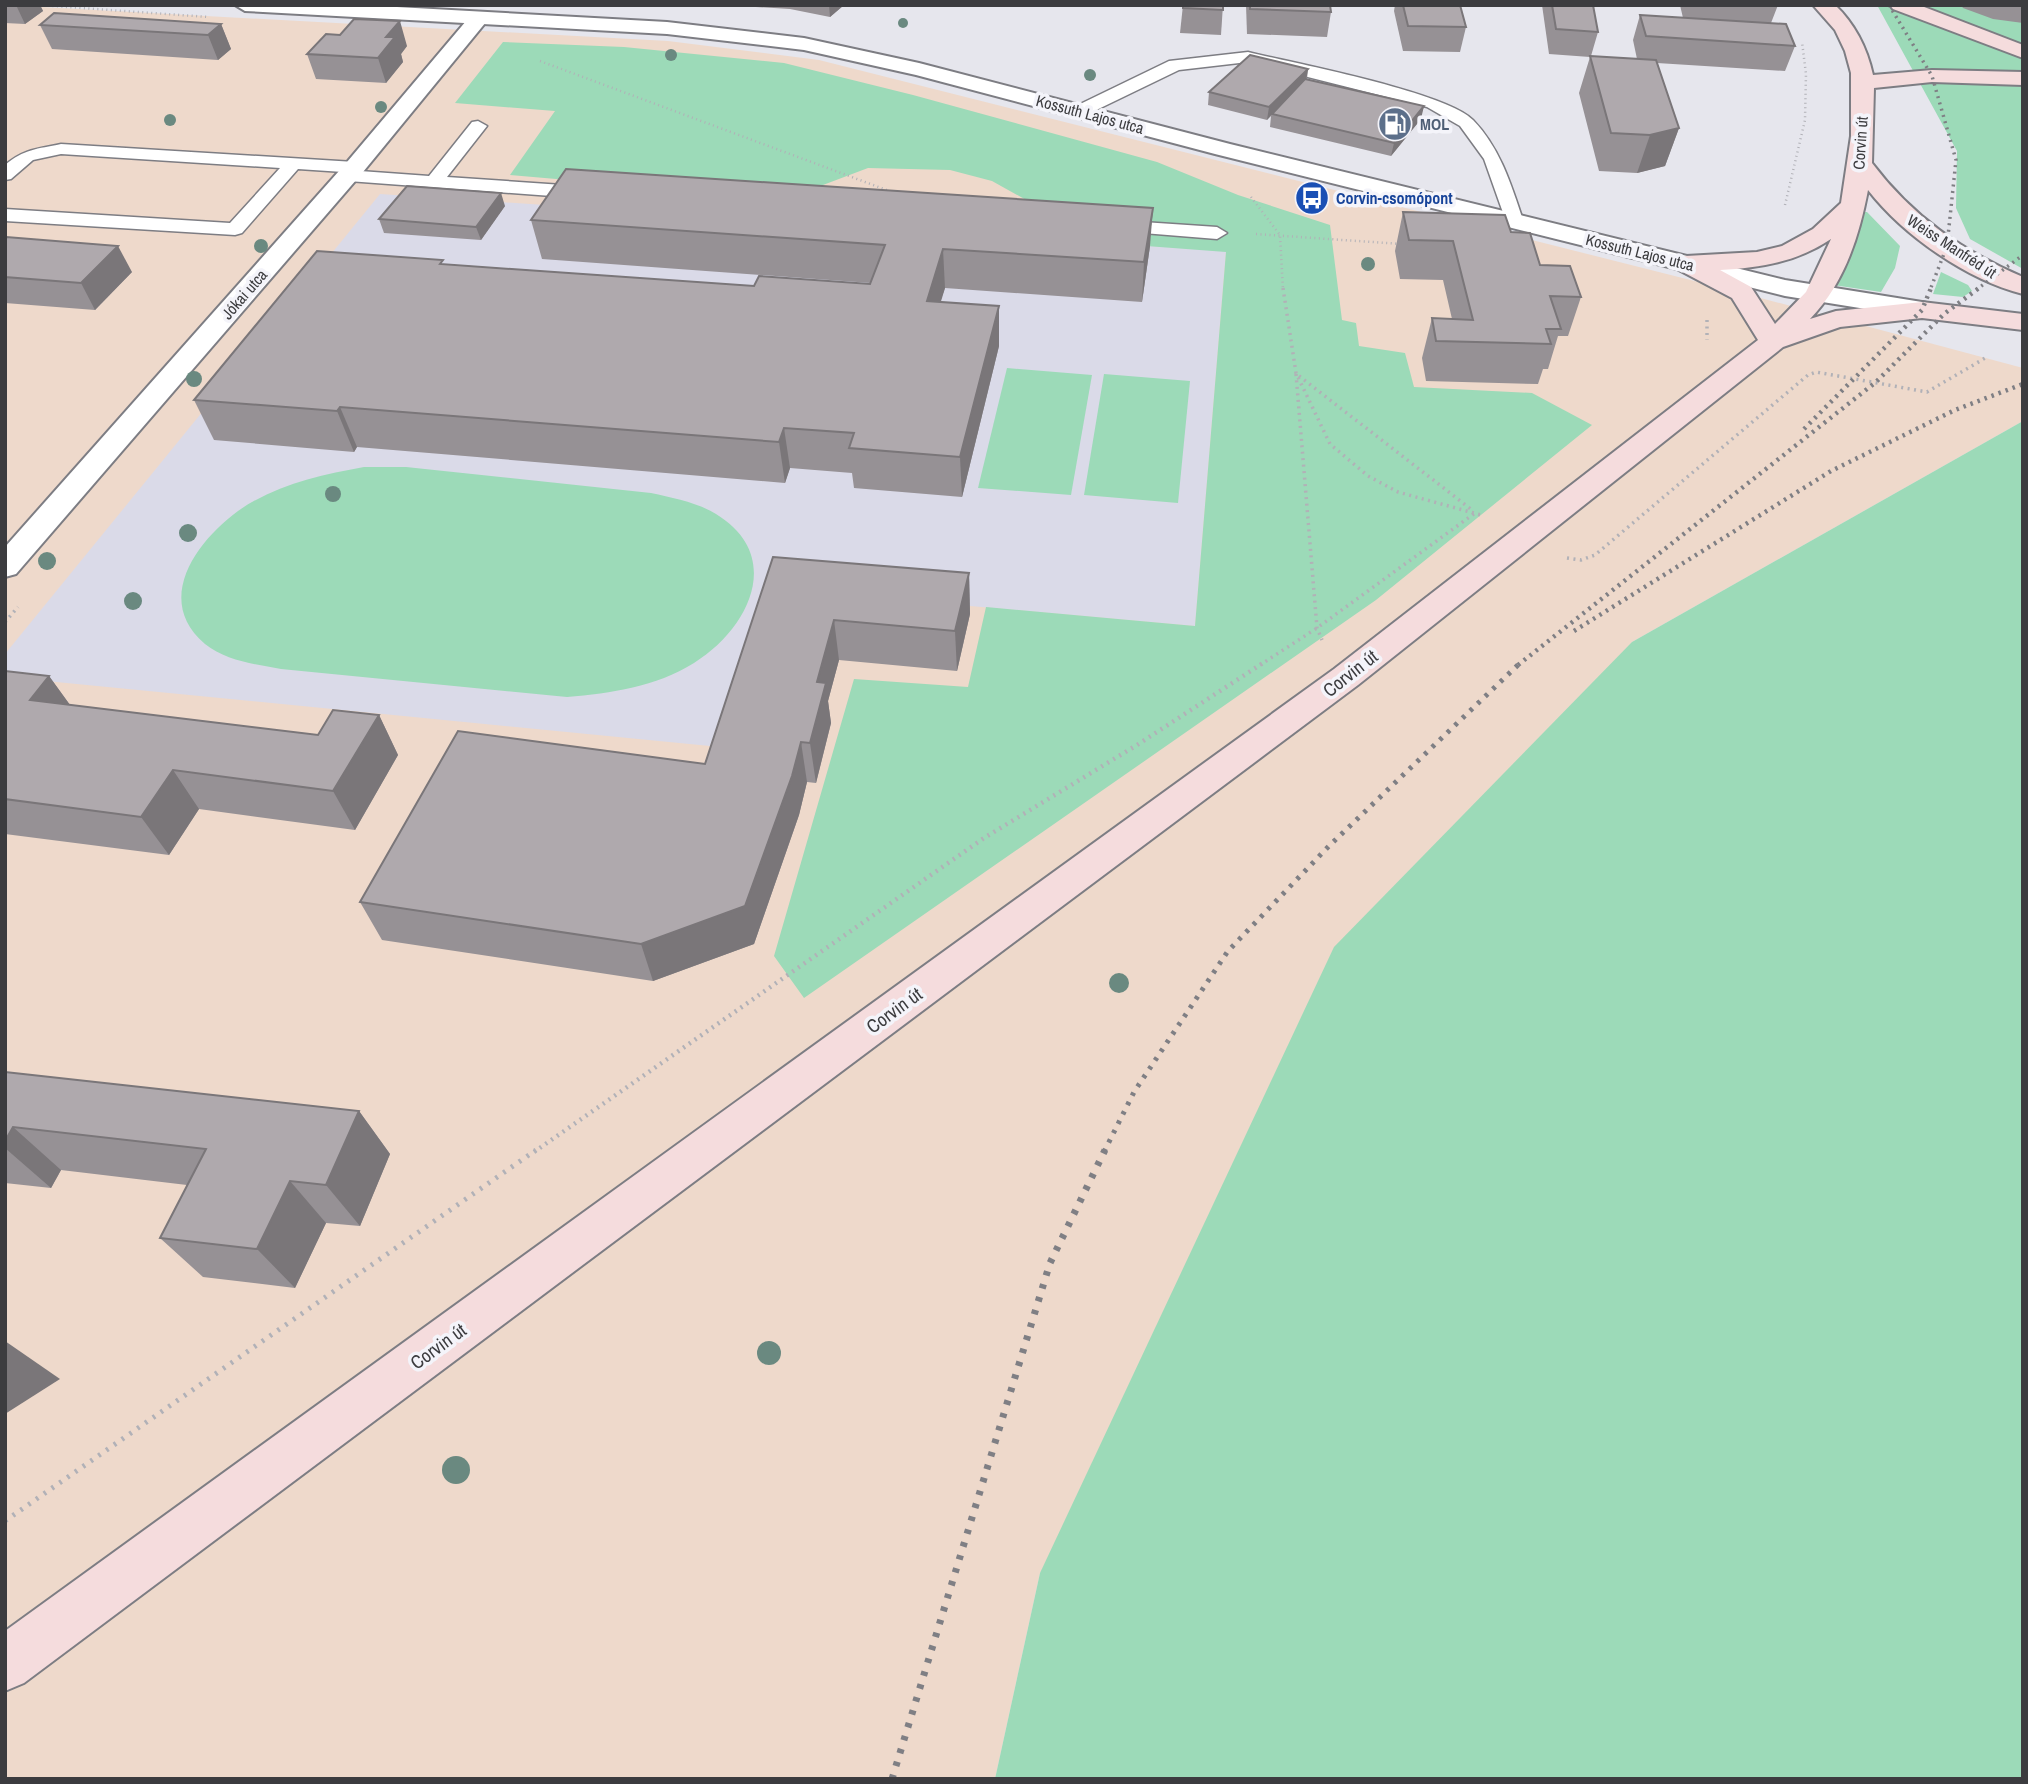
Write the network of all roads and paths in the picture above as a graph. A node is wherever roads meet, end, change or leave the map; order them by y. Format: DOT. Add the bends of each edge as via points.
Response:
graph roads {
  1 [pos="245,5"];
  2 [pos="1823,5"];
  3 [pos="1900,5"];
  4 [pos="479,18"];
  5 [pos="1801,36"];
  6 [pos="2023,52"];
  7 [pos="539,61"];
  8 [pos="2023,79"];
  9 [pos="1864,82"];
  10 [pos="1080,111"];
  11 [pos="478,125"];
  12 [pos="293,164"];
  13 [pos="1860,164"];
  14 [pos="351,172"];
  15 [pos="5,174"];
  16 [pos="434,181"];
  17 [pos="892,191"];
  18 [pos="612,194"];
  19 [pos="1854,204"];
  20 [pos="1781,210"];
  21 [pos="5,215"];
  22 [pos="1514,220"];
  23 [pos="1095,225"];
  24 [pos="1217,233"];
  25 [pos="1280,235"];
  26 [pos="1413,245"];
  27 [pos="1686,264"];
  28 [pos="2023,286"];
  29 [pos="1817,294"];
  30 [pos="1922,310"];
  31 [pos="2023,322"];
  32 [pos="1773,342"];
  33 [pos="1990,356"];
  34 [pos="1296,373"];
  35 [pos="1854,378"];
  36 [pos="1476,513"];
  37 [pos="5,567"];
  38 [pos="1317,628"];
  39 [pos="5,1521"];
  40 [pos="5,1664"];
  1 -- 4 [label="street, Kossuth Lajos utca"];
  2 -- 9 [label="main road, Corvin út" via="1849,38"];
  3 -- 6 [label="main road"];
  4 -- 10 [label="street, Kossuth Lajos utca" via="667,29 804,44"];
  4 -- 14 [label="street, Jókai utca"];
  5 -- 20 [label="path" via="1805,120 1787,203"];
  7 -- 17 [label="path"];
  8 -- 9 [label="main road" via="1932,76"];
  9 -- 13 [label="main road, Corvin út"];
  10 -- 22 [label="street, Kossuth Lajos utca"];
  10 -- 22 [label="lane" via="1175,65 1248,57 1433,103 1466,122 1493,159"];
  11 -- 16 [label="lane"];
  12 -- 14 [label="lane"];
  12 -- 15 [label="lane" via="61,149 27,156"];
  12 -- 21 [label="lane" via="235,229"];
  13 -- 19 [label="main road, Corvin út"];
  13 -- 28 [label="main road, Weiss Manfréd út" via="1914,225 1996,276"];
  14 -- 16 [label="lane"];
  14 -- 37 [label="street, Jókai utca"];
  16 -- 18 [label="lane"];
  19 -- 27 [label="main road" via="1821,235 1786,254"];
  19 -- 29 [label="main road, Corvin út" via="1840,250"];
  22 -- 27 [label="street, Kossuth Lajos utca"];
  23 -- 24 [label="lane"];
  24 -- 25 [label="path"];
  25 -- 26 [label="path"];
  25 -- 34 [label="path" via="1283,295"];
  27 -- 29 [label="street, Kossuth Lajos utca"];
  27 -- 32 [label="main road" via="1742,293"];
  29 -- 30 [label="street, Kossuth Lajos utca"];
  29 -- 32 [label="main road, Corvin út"];
  30 -- 31 [label="main road"];
  30 -- 32 [label="main road" via="1836,319"];
  32 -- 40 [label="main road, Corvin út" via="1335,685"];
  33 -- 35 [label="path" via="1927,392"];
  34 -- 36 [label="path"];
  34 -- 36 [label="path" via="1330,444 1368,476 1398,492"];
  34 -- 38 [label="path"];
  36 -- 38 [label="path"];
  38 -- 39 [label="path" via="1137,746 984,838"];
}
